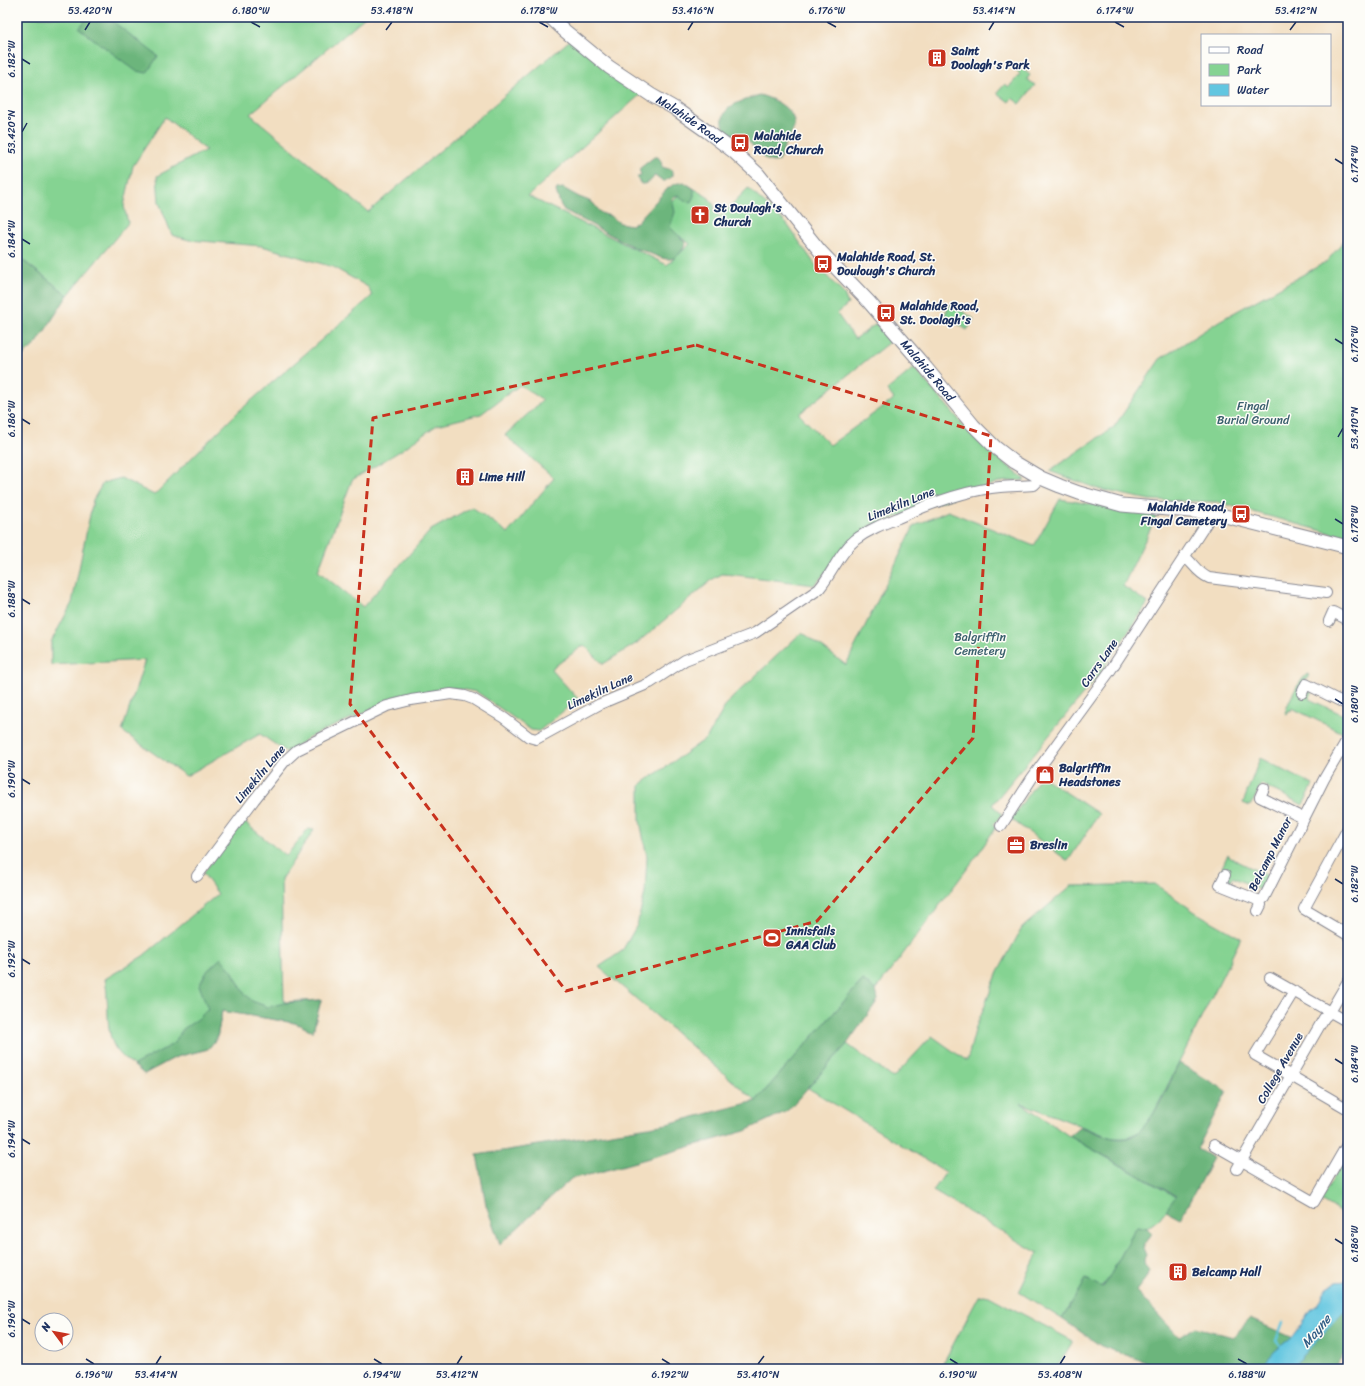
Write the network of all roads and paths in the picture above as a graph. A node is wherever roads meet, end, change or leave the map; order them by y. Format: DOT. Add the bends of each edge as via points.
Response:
graph roads {
  1 [pos="550,17"];
  2 [pos="1041,478"];
  3 [pos="1213,513"];
  4 [pos="1348,547"];
  5 [pos="1185,557"];
  6 [pos="1326,593"];
  7 [pos="1348,620"];
  8 [pos="1329,621"];
  9 [pos="1302,693"];
  10 [pos="1348,705"];
  11 [pos="1348,738"];
  12 [pos="1264,788"];
  13 [pos="1303,818"];
  14 [pos="1001,826"];
  15 [pos="1348,828"];
  16 [pos="1224,875"];
  17 [pos="197,876"];
  18 [pos="1348,935"];
  19 [pos="1270,978"];
  20 [pos="1348,981"];
  21 [pos="1294,991"];
  22 [pos="1330,1012"];
  23 [pos="1348,1022"];
  24 [pos="1291,1076"];
  25 [pos="1348,1109"];
  26 [pos="1348,1143"];
  27 [pos="1214,1145"];
  28 [pos="1239,1165"];
  1 -- 2 [label="main road, Malahide Road" via="609,67 674,108 751,166 820,251 869,302 973,425 996,448"];
  2 -- 3 [label="main road, Malahide Road" via="1079,493 1122,505"];
  2 -- 17 [label="street, Limekiln Lane" via="1034,486 1000,487 925,506 872,529 845,550 818,589 755,633 685,660 650,683 600,704 536,739 465,696 451,694 387,706 297,750 254,800"];
  3 -- 4 [label="main road, Malahide Road"];
  3 -- 5 [label="street, Carrs Lane"];
  5 -- 6 [label="street" via="1198,572 1209,578"];
  5 -- 14 [label="street, Carrs Lane" via="1110,671 1032,778"];
  7 -- 8 [label="street" via="1333,612"];
  9 -- 10 [label="street" via="1306,684"];
  11 -- 13 [label="street, Belcamp Manor"];
  12 -- 13 [label="street, Belcamp Manor" via="1260,797"];
  13 -- 16 [label="street, Belcamp Manor" via="1259,906 1220,885"];
  15 -- 18 [label="street" via="1304,909"];
  19 -- 21 [label="street"];
  20 -- 22 [label="street, College Avenue"];
  21 -- 22 [label="street"];
  21 -- 24 [label="street" via="1255,1055"];
  22 -- 23 [label="street"];
  22 -- 24 [label="street, College Avenue" via="1324,1018"];
  24 -- 25 [label="street"];
  24 -- 28 [label="street, College Avenue"];
  26 -- 28 [label="street" via="1316,1204"];
  27 -- 28 [label="street"];
}
